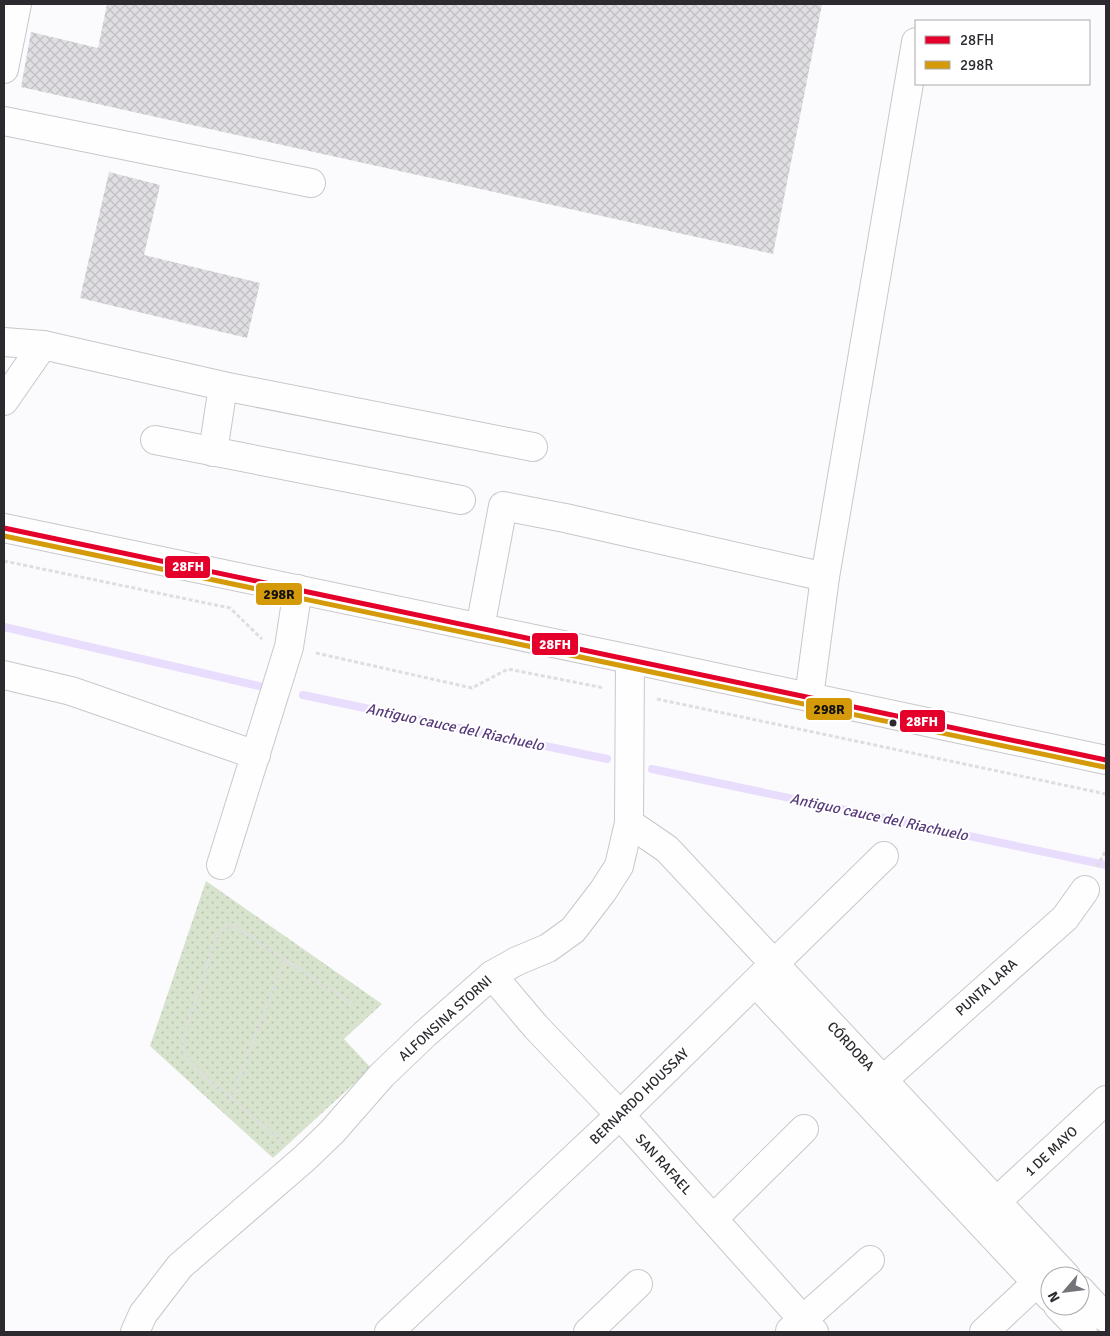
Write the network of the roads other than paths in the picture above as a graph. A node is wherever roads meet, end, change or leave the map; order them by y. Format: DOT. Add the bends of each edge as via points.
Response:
graph roads {
  1 [pos="17,4"];
  2 [pos="915,48"];
  3 [pos="4,69"];
  4 [pos="4,120"];
  5 [pos="311,183"];
  6 [pos="4,342"];
  7 [pos="42,345"];
  8 [pos="223,386"];
  9 [pos="4,401"];
  10 [pos="155,440"];
  11 [pos="533,447"];
  12 [pos="213,452"];
  13 [pos="461,500"];
  14 [pos="4,528"];
  15 [pos="825,577"];
  16 [pos="298,589"];
  17 [pos="480,628"];
  18 [pos="630,659"];
  19 [pos="4,675"];
  20 [pos="809,697"];
  21 [pos="256,755"];
  22 [pos="1106,760"];
  23 [pos="629,823"];
  24 [pos="884,856"];
  25 [pos="221,865"];
  26 [pos="1085,890"];
  27 [pos="775,964"];
  28 [pos="492,975"];
  29 [pos="756,983"];
  30 [pos="883,1080"];
  31 [pos="1106,1100"];
  32 [pos="620,1115"];
  33 [pos="804,1129"];
  34 [pos="997,1202"];
  35 [pos="712,1219"];
  36 [pos="870,1260"];
  37 [pos="1042,1266"];
  38 [pos="1040,1268"];
  39 [pos="638,1284"];
  40 [pos="1040,1289"];
  41 [pos="1090,1301"];
  42 [pos="1068,1316"];
  43 [pos="1106,1318"];
  44 [pos="802,1328"];
  45 [pos="135,1332"];
  46 [pos="389,1332"];
  47 [pos="588,1332"];
  48 [pos="984,1332"];
  49 [pos="1083,1332"];
  1 -- 3 [label="street"];
  2 -- 15 [label="street"];
  4 -- 5 [label="street"];
  6 -- 7 [label="street"];
  7 -- 8 [label="street"];
  7 -- 9 [label="street"];
  8 -- 11 [label="street"];
  8 -- 12 [label="street"];
  10 -- 12 [label="street"];
  12 -- 13 [label="street"];
  14 -- 16 [label="street"];
  15 -- 17 [label="street" via="503,506"];
  15 -- 20 [label="street"];
  16 -- 17 [label="street"];
  16 -- 21 [label="street" via="289,647"];
  17 -- 18 [label="street"];
  18 -- 20 [label="street"];
  18 -- 23 [label="street, ALFONSINA STORNI"];
  19 -- 21 [label="street" via="71,691"];
  20 -- 22 [label="street"];
  21 -- 25 [label="street"];
  23 -- 27 [label="street, CÓRDOBA" via="667,849"];
  23 -- 28 [label="street, ALFONSINA STORNI" via="619,866 573,930 548,948"];
  24 -- 27 [label="street, BERNARDO HOUSSAY"];
  26 -- 30 [label="street, PUNTA LARA" via="1064,918"];
  27 -- 29 [label="street, BERNARDO HOUSSAY"];
  27 -- 30 [label="street, CÓRDOBA"];
  28 -- 32 [label="street, SAN RAFAEL" via="536,1027"];
  28 -- 45 [label="street, ALFONSINA STORNI" via="382,1075 305,1158 180,1266 143,1314"];
  29 -- 32 [label="street, BERNARDO HOUSSAY"];
  29 -- 38 [label="street"];
  30 -- 34 [label="street, CÓRDOBA"];
  31 -- 34 [label="street, 1 DE MAYO"];
  32 -- 35 [label="street, SAN RAFAEL"];
  32 -- 46 [label="street, BERNARDO HOUSSAY"];
  33 -- 35 [label="street"];
  34 -- 37 [label="street, CÓRDOBA"];
  35 -- 44 [label="street, SAN RAFAEL"];
  36 -- 44 [label="street"];
  39 -- 47 [label="street"];
  40 -- 48 [label="street"];
  41 -- 43 [label="street"];
  42 -- 49 [label="street"];
}
